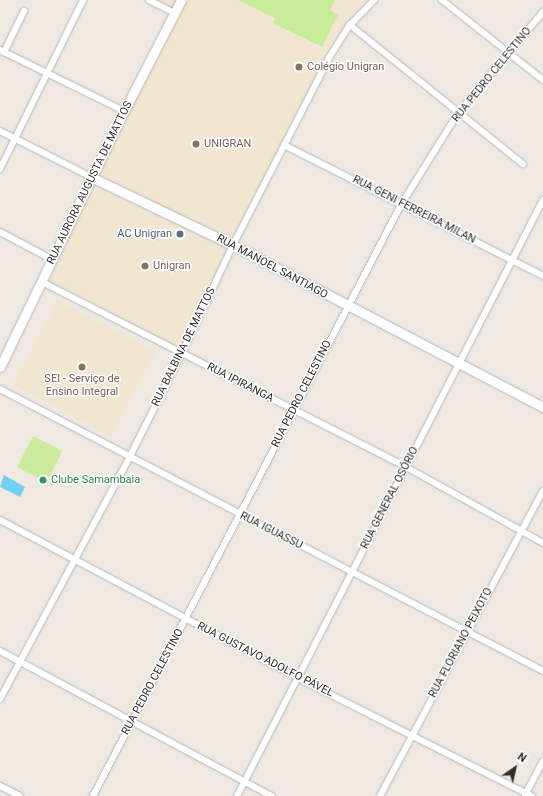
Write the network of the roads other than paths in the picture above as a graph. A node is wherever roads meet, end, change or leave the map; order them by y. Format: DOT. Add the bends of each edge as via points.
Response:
graph roads {
  1 [pos="83,0"];
  2 [pos="149,0"];
  3 [pos="181,0"];
  4 [pos="374,0"];
  5 [pos="442,0"];
  6 [pos="24,11"];
  7 [pos="543,12"];
  8 [pos="174,13"];
  9 [pos="350,25"];
  10 [pos="2,51"];
  11 [pos="511,54"];
  12 [pos="47,73"];
  13 [pos="543,80"];
  14 [pos="124,111"];
  15 [pos="458,113"];
  16 [pos="0,131"];
  17 [pos="15,139"];
  18 [pos="284,145"];
  19 [pos="523,164"];
  20 [pos="0,169"];
  21 [pos="93,178"];
  22 [pos="543,200"];
  23 [pos="402,203"];
  24 [pos="0,232"];
  25 [pos="233,245"];
  26 [pos="53,260"];
  27 [pos="512,260"];
  28 [pos="543,276"];
  29 [pos="42,282"];
  30 [pos="347,306"];
  31 [pos="182,353"];
  32 [pos="459,363"];
  33 [pos="0,366"];
  34 [pos="0,389"];
  35 [pos="543,406"];
  36 [pos="294,410"];
  37 [pos="129,458"];
  38 [pos="406,467"];
  39 [pos="543,491"];
  40 [pos="240,516"];
  41 [pos="0,520"];
  42 [pos="521,532"];
  43 [pos="543,543"];
  44 [pos="73,558"];
  45 [pos="352,573"];
  46 [pos="186,619"];
  47 [pos="466,632"];
  48 [pos="0,651"];
  49 [pos="19,661"];
  50 [pos="543,671"];
  51 [pos="298,678"];
  52 [pos="0,699"];
  53 [pos="132,721"];
  54 [pos="413,736"];
  55 [pos="543,761"];
  56 [pos="245,781"];
  57 [pos="0,786"];
  58 [pos="525,794"];
  59 [pos="20,796"];
  60 [pos="93,796"];
  61 [pos="237,796"];
  62 [pos="272,796"];
  63 [pos="380,796"];
  64 [pos="532,796"];
  1 -- 12 [label="street"];
  2 -- 8 [label="street"];
  3 -- 8 [label="street, RUA AURORA AUGUSTA DE MATTOS"];
  4 -- 9 [label="street, RUA BALBINA DE MATTOS"];
  5 -- 11 [label="street"];
  6 -- 10 [label="street"];
  7 -- 11 [label="street, RUA PEDRO CELESTINO"];
  8 -- 14 [label="street, RUA AURORA AUGUSTA DE MATTOS"];
  9 -- 15 [label="street"];
  9 -- 18 [label="street, RUA BALBINA DE MATTOS" via="329,58"];
  10 -- 12 [label="street"];
  11 -- 13 [label="street"];
  11 -- 15 [label="street, RUA PEDRO CELESTINO"];
  12 -- 14 [label="street"];
  12 -- 17 [label="street"];
  14 -- 21 [label="street, RUA AURORA AUGUSTA DE MATTOS"];
  15 -- 19 [label="street"];
  15 -- 23 [label="street, RUA PEDRO CELESTINO"];
  16 -- 17 [label="street, RUA MANOEL SANTIAGO"];
  17 -- 20 [label="street"];
  17 -- 21 [label="street, RUA MANOEL SANTIAGO"];
  18 -- 23 [label="street, RUA GENI FERREIRA MILAN"];
  18 -- 25 [label="street, RUA BALBINA DE MATTOS"];
  21 -- 25 [label="street, RUA MANOEL SANTIAGO"];
  21 -- 26 [label="street, RUA AURORA AUGUSTA DE MATTOS"];
  22 -- 27 [label="street, RUA GENERAL OSÓRIO"];
  23 -- 27 [label="street, RUA GENI FERREIRA MILAN"];
  23 -- 30 [label="street, RUA PEDRO CELESTINO"];
  24 -- 26 [label="street"];
  25 -- 30 [label="street, RUA MANOEL SANTIAGO"];
  25 -- 31 [label="street, RUA BALBINA DE MATTOS"];
  26 -- 29 [label="street, RUA AURORA AUGUSTA DE MATTOS"];
  27 -- 28 [label="street, RUA GENI FERREIRA MILAN"];
  27 -- 32 [label="street, RUA GENERAL OSÓRIO"];
  29 -- 31 [label="street, RUA IPIRANGA"];
  29 -- 33 [label="street, RUA AURORA AUGUSTA DE MATTOS"];
  30 -- 32 [label="street, RUA MANOEL SANTIAGO"];
  30 -- 36 [label="street, RUA PEDRO CELESTINO"];
  31 -- 36 [label="street, RUA IPIRANGA"];
  31 -- 37 [label="street, RUA BALBINA DE MATTOS"];
  32 -- 35 [label="street, RUA MANOEL SANTIAGO"];
  32 -- 38 [label="street, RUA GENERAL OSÓRIO"];
  34 -- 37 [label="street, RUA IGUASSU"];
  36 -- 38 [label="street, RUA IPIRANGA"];
  36 -- 40 [label="street, RUA PEDRO CELESTINO"];
  37 -- 40 [label="street, RUA IGUASSU"];
  37 -- 44 [label="street, RUA BALBINA DE MATTOS"];
  38 -- 42 [label="street, RUA IPIRANGA"];
  38 -- 45 [label="street, RUA GENERAL OSÓRIO"];
  39 -- 42 [label="street, RUA FLORIANO PEIXOTO"];
  40 -- 45 [label="street, RUA IGUASSU"];
  40 -- 46 [label="street, RUA PEDRO CELESTINO"];
  41 -- 44 [label="street, RUA GUSTAVO ADOLFO PÁVEL"];
  42 -- 43 [label="street, RUA IPIRANGA"];
  42 -- 47 [label="street, RUA FLORIANO PEIXOTO"];
  44 -- 46 [label="street, RUA GUSTAVO ADOLFO PÁVEL"];
  44 -- 49 [label="street, RUA BALBINA DE MATTOS"];
  45 -- 47 [label="street, RUA IGUASSU"];
  45 -- 51 [label="street, RUA GENERAL OSÓRIO"];
  46 -- 51 [label="street, RUA GUSTAVO ADOLFO PÁVEL"];
  46 -- 53 [label="street, RUA PEDRO CELESTINO"];
  47 -- 50 [label="street, RUA IGUASSU"];
  47 -- 54 [label="street, RUA FLORIANO PEIXOTO"];
  48 -- 49 [label="street"];
  49 -- 52 [label="street, RUA BALBINA DE MATTOS"];
  49 -- 53 [label="street"];
  51 -- 54 [label="street, RUA GUSTAVO ADOLFO PÁVEL"];
  51 -- 56 [label="street, RUA GENERAL OSÓRIO"];
  53 -- 56 [label="street"];
  53 -- 60 [label="street, RUA PEDRO CELESTINO"];
  54 -- 58 [label="street, RUA GUSTAVO ADOLFO PÁVEL"];
  54 -- 63 [label="street, RUA FLORIANO PEIXOTO"];
  55 -- 58 [label="street"];
  56 -- 61 [label="street, RUA GENERAL OSÓRIO"];
  56 -- 62 [label="street"];
  57 -- 59 [label="street"];
  58 -- 64 [label="street, RUA GUSTAVO ADOLFO PÁVEL"];
}
